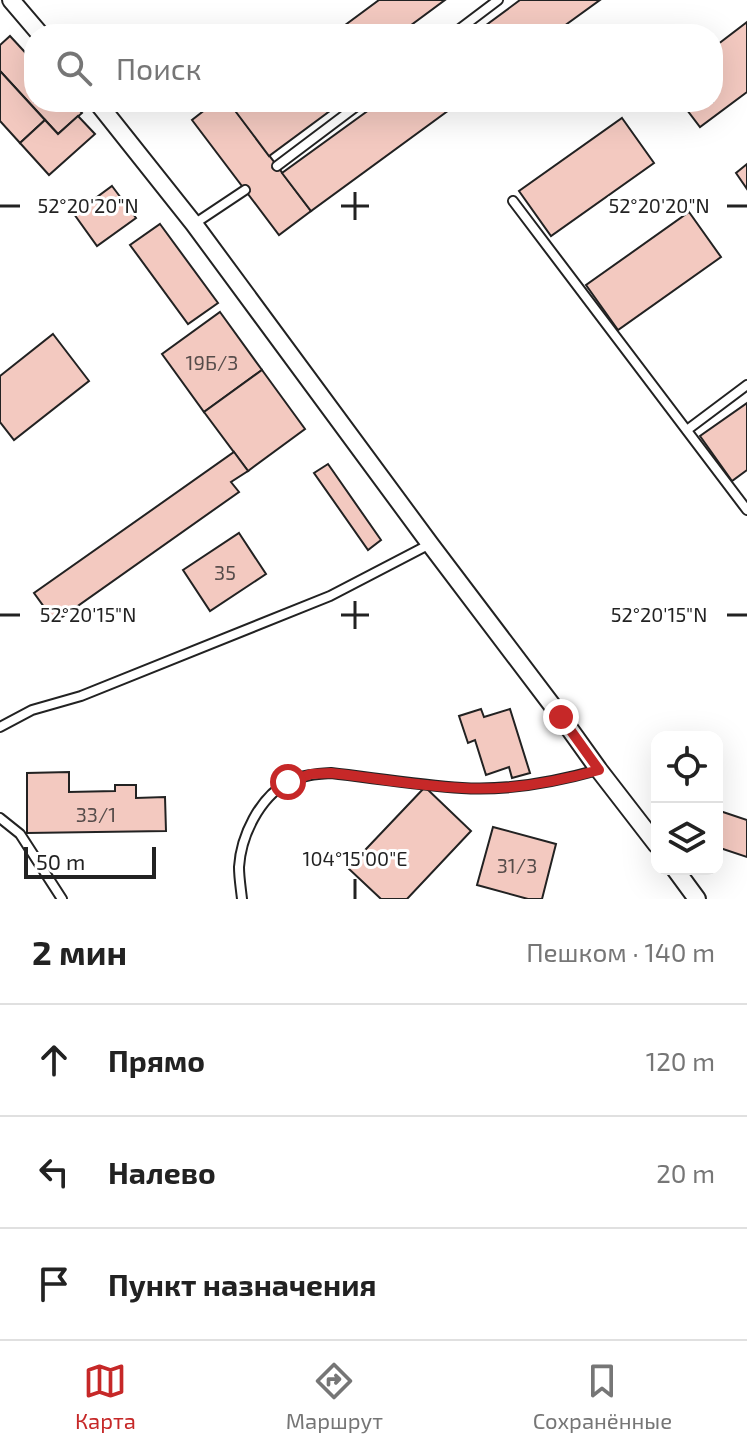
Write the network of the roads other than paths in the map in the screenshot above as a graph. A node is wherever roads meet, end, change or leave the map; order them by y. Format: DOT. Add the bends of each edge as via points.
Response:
graph roads {
  1 [pos="11,0"];
  2 [pos="498,0"];
  3 [pos="31,24"];
  4 [pos="466,24"];
  5 [pos="105,112"];
  6 [pos="349,112"];
  7 [pos="277,166"];
  8 [pos="245,190"];
  9 [pos="513,201"];
  10 [pos="194,224"];
  11 [pos="747,385"];
  12 [pos="687,430"];
  13 [pos="747,510"];
  14 [pos="430,544"];
  15 [pos="0,727"];
  16 [pos="599,770"];
  17 [pos="0,818"];
  18 [pos="651,837"];
  19 [pos="679,875"];
  20 [pos="62,899"];
  21 [pos="242,899"];
  22 [pos="697,899"];
  1 -- 3 [label="street"];
  2 -- 4 [label="lane"];
  5 -- 10 [label="street"];
  6 -- 7 [label="lane"];
  8 -- 10 [label="lane"];
  9 -- 12 [label="lane"];
  10 -- 14 [label="street"];
  11 -- 12 [label="lane"];
  12 -- 13 [label="lane"];
  14 -- 15 [label="lane" via="330,596"];
  14 -- 16 [label="street"];
  16 -- 18 [label="street"];
  16 -- 21 [label="lane" via="537,783 464,788 331,773 288,782 256,814 243,843"];
  17 -- 20 [label="lane" via="20,834"];
  19 -- 22 [label="street"];
}
